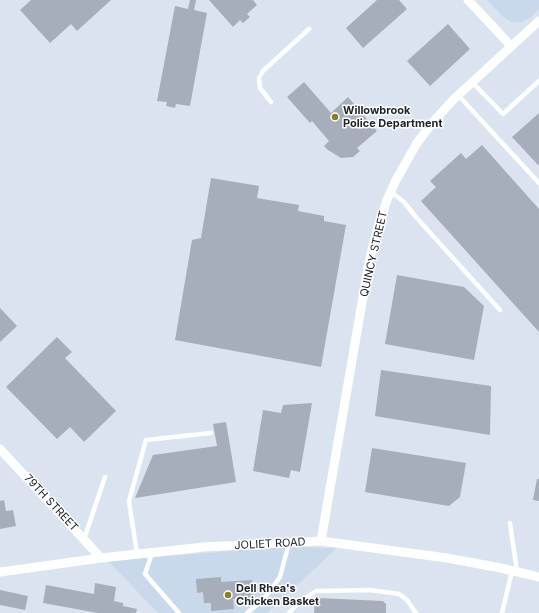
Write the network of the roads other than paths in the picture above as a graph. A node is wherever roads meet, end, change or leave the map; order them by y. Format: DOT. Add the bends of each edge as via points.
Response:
graph roads {
  1 [pos="468,0"];
  2 [pos="539,22"];
  3 [pos="309,29"];
  4 [pos="512,46"];
  5 [pos="539,81"];
  6 [pos="472,82"];
  7 [pos="458,95"];
  8 [pos="271,102"];
  9 [pos="539,183"];
  10 [pos="391,192"];
  11 [pos="500,310"];
  12 [pos="211,433"];
  13 [pos="1,452"];
  14 [pos="105,477"];
  15 [pos="510,523"];
  16 [pos="84,539"];
  17 [pos="321,541"];
  18 [pos="289,543"];
  19 [pos="152,552"];
  20 [pos="137,554"];
  21 [pos="102,558"];
  22 [pos="514,571"];
  23 [pos="0,572"];
  24 [pos="539,577"];
  25 [pos="179,613"];
  26 [pos="247,613"];
  27 [pos="288,613"];
  28 [pos="416,613"];
  29 [pos="502,613"];
  1 -- 4 [label="street"];
  2 -- 4 [label="street, QUINCY STREET"];
  3 -- 8 [label="lane" via="263,71 259,78 260,88"];
  4 -- 6 [label="street, QUINCY STREET"];
  5 -- 6 [label="lane" via="503,114"];
  6 -- 7 [label="street, QUINCY STREET"];
  7 -- 9 [label="lane"];
  7 -- 10 [label="street, QUINCY STREET" via="417,144"];
  10 -- 11 [label="lane" via="404,202"];
  10 -- 17 [label="street, QUINCY STREET" via="379,224 370,262"];
  12 -- 20 [label="lane" via="146,440 129,501"];
  13 -- 16 [label="street, 79TH STREET"];
  14 -- 16 [label="lane"];
  15 -- 22 [label="lane"];
  16 -- 21 [label="street, 79TH STREET"];
  17 -- 18 [label="street, JOLIET ROAD"];
  17 -- 22 [label="street, JOLIET ROAD" via="414,553"];
  18 -- 19 [label="street, JOLIET ROAD"];
  18 -- 26 [label="lane" via="280,577 263,600"];
  19 -- 20 [label="street, JOLIET ROAD"];
  19 -- 25 [label="lane" via="145,574"];
  20 -- 21 [label="street, JOLIET ROAD"];
  21 -- 23 [label="street, JOLIET ROAD"];
  22 -- 24 [label="street, JOLIET ROAD"];
  22 -- 29 [label="lane"];
  27 -- 28 [label="lane" via="316,591 370,590 399,594"];
}
